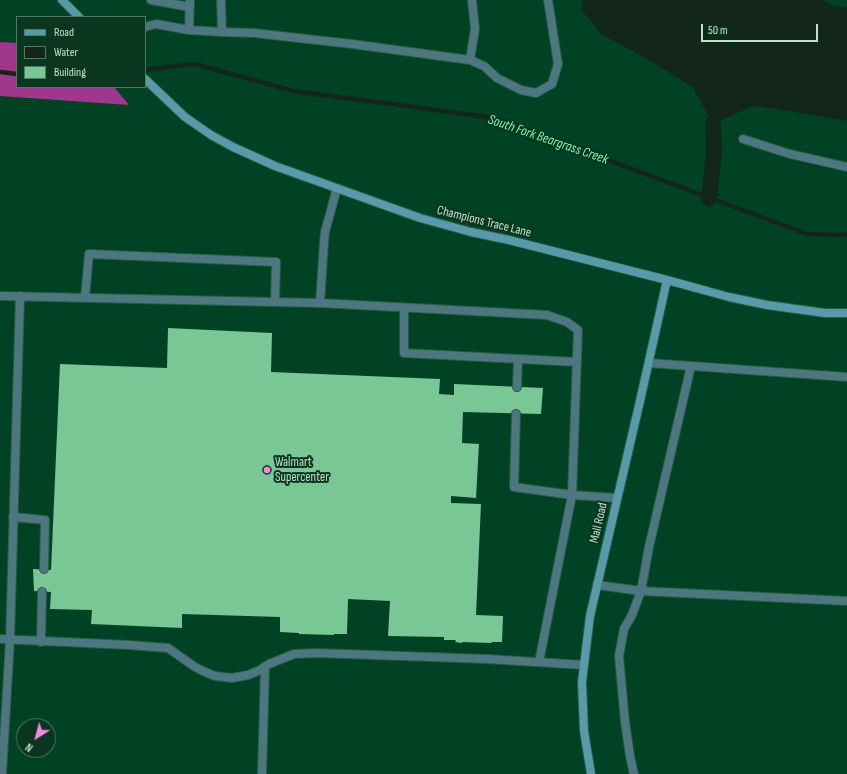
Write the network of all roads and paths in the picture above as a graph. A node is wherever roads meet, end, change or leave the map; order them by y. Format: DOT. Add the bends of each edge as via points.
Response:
graph roads {
  1 [pos="62,0"];
  2 [pos="150,0"];
  3 [pos="221,0"];
  4 [pos="472,0"];
  5 [pos="548,0"];
  6 [pos="190,4"];
  7 [pos="78,16"];
  8 [pos="146,27"];
  9 [pos="189,30"];
  10 [pos="222,32"];
  11 [pos="470,60"];
  12 [pos="146,80"];
  13 [pos="743,139"];
  14 [pos="847,167"];
  15 [pos="337,188"];
  16 [pos="667,280"];
  17 [pos="0,296"];
  18 [pos="20,296"];
  19 [pos="85,298"];
  20 [pos="275,302"];
  21 [pos="320,303"];
  22 [pos="404,308"];
  23 [pos="847,313"];
  24 [pos="518,359"];
  25 [pos="577,362"];
  26 [pos="649,363"];
  27 [pos="691,366"];
  28 [pos="847,377"];
  29 [pos="517,387"];
  30 [pos="516,414"];
  31 [pos="572,495"];
  32 [pos="617,498"];
  33 [pos="13,517"];
  34 [pos="44,569"];
  35 [pos="597,585"];
  36 [pos="641,591"];
  37 [pos="42,592"];
  38 [pos="847,601"];
  39 [pos="0,639"];
  40 [pos="10,640"];
  41 [pos="41,642"];
  42 [pos="539,662"];
  43 [pos="584,666"];
  44 [pos="265,667"];
  45 [pos="2,774"];
  46 [pos="262,774"];
  47 [pos="591,774"];
  48 [pos="634,774"];
  1 -- 7 [label="street"];
  2 -- 6 [label="lane"];
  3 -- 10 [label="lane"];
  4 -- 11 [label="lane" via="475,29"];
  5 -- 11 [label="lane" via="558,64 552,84 536,92 521,90"];
  6 -- 9 [label="lane"];
  8 -- 9 [label="lane" via="156,24"];
  9 -- 10 [label="lane"];
  10 -- 11 [label="lane" via="327,41"];
  12 -- 15 [label="street, Champions Trace Lane" via="185,117 211,135 275,166"];
  13 -- 14 [label="lane" via="790,154"];
  15 -- 16 [label="street, Champions Trace Lane" via="420,218"];
  15 -- 21 [label="lane" via="325,232"];
  16 -- 23 [label="street, Champions Trace Lane" via="767,305 825,313"];
  16 -- 26 [label="street, Mall Road"];
  17 -- 18 [label="lane"];
  18 -- 19 [label="lane"];
  18 -- 33 [label="lane"];
  19 -- 20 [label="lane"];
  19 -- 20 [label="lane" via="89,254 276,262"];
  20 -- 21 [label="lane"];
  21 -- 22 [label="lane"];
  22 -- 24 [label="lane" via="404,353"];
  22 -- 25 [label="lane" via="547,315 567,322 578,330"];
  24 -- 25 [label="lane"];
  24 -- 29 [label="lane"];
  25 -- 31 [label="lane"];
  26 -- 27 [label="lane"];
  26 -- 32 [label="street, Mall Road"];
  27 -- 28 [label="lane"];
  27 -- 36 [label="lane"];
  30 -- 31 [label="lane" via="514,487"];
  31 -- 32 [label="lane"];
  31 -- 42 [label="lane"];
  32 -- 35 [label="street, Mall Road"];
  33 -- 34 [label="lane" via="45,520"];
  33 -- 40 [label="lane"];
  35 -- 36 [label="lane"];
  35 -- 43 [label="street, Mall Road"];
  36 -- 38 [label="lane"];
  36 -- 48 [label="lane" via="624,629 619,656 625,722"];
  37 -- 41 [label="lane"];
  39 -- 40 [label="lane"];
  40 -- 41 [label="lane"];
  40 -- 45 [label="lane"];
  41 -- 44 [label="lane" via="168,648 195,667 225,678 248,675"];
  42 -- 43 [label="lane"];
  42 -- 44 [label="lane" via="317,653 294,654"];
  43 -- 47 [label="street, Mall Road" via="584,731"];
  44 -- 46 [label="lane"];
}
